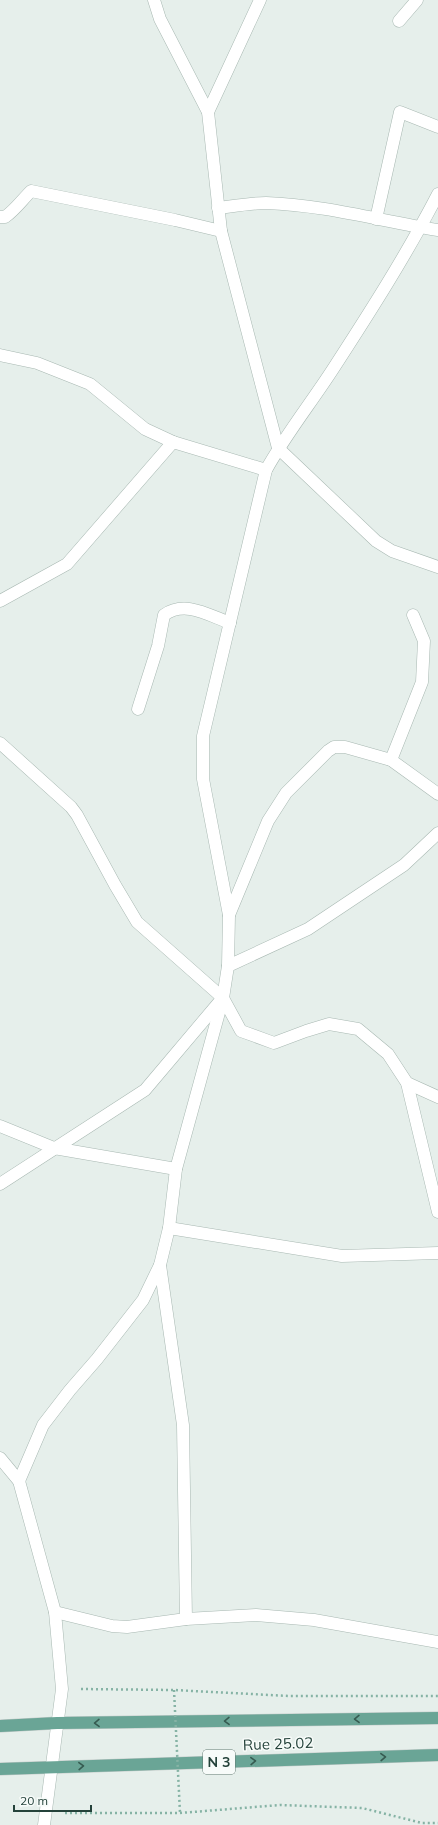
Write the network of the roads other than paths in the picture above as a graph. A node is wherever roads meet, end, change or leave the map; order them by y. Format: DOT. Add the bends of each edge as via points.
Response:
graph roads {
  1 [pos="154,0"];
  2 [pos="260,0"];
  3 [pos="418,0"];
  4 [pos="399,21"];
  5 [pos="208,112"];
  6 [pos="438,127"];
  7 [pos="438,194"];
  8 [pos="218,208"];
  9 [pos="0,217"];
  10 [pos="376,218"];
  11 [pos="421,227"];
  12 [pos="438,230"];
  13 [pos="220,231"];
  14 [pos="0,355"];
  15 [pos="173,442"];
  16 [pos="278,448"];
  17 [pos="266,470"];
  18 [pos="438,567"];
  19 [pos="0,601"];
  20 [pos="413,615"];
  21 [pos="230,623"];
  22 [pos="138,709"];
  23 [pos="0,743"];
  24 [pos="391,760"];
  25 [pos="438,794"];
  26 [pos="438,832"];
  27 [pos="229,915"];
  28 [pos="228,966"];
  29 [pos="223,998"];
  30 [pos="407,1083"];
  31 [pos="438,1097"];
  32 [pos="0,1126"];
  33 [pos="54,1148"];
  34 [pos="176,1169"];
  35 [pos="0,1184"];
  36 [pos="438,1212"];
  37 [pos="169,1228"];
  38 [pos="438,1253"];
  39 [pos="160,1265"];
  40 [pos="0,1458"];
  41 [pos="19,1481"];
  42 [pos="55,1612"];
  43 [pos="186,1619"];
  44 [pos="438,1642"];
  45 [pos="438,1718"];
  46 [pos="57,1723"];
  47 [pos="0,1726"];
  48 [pos="438,1755"];
  49 [pos="53,1767"];
  50 [pos="0,1769"];
  51 [pos="44,1825"];
  1 -- 5 [label="street" via="160,19"];
  2 -- 5 [label="street"];
  3 -- 4 [label="street"];
  5 -- 8 [label="street"];
  6 -- 10 [label="street" via="400,112"];
  7 -- 11 [label="street"];
  8 -- 10 [label="street" via="265,203 320,208"];
  8 -- 13 [label="street"];
  9 -- 13 [label="street" via="5,218 32,191"];
  10 -- 11 [label="street"];
  11 -- 12 [label="street"];
  11 -- 16 [label="street" via="333,369"];
  13 -- 16 [label="street"];
  14 -- 15 [label="street" via="37,363 90,384 145,429"];
  15 -- 17 [label="street"];
  15 -- 19 [label="street" via="67,564"];
  16 -- 17 [label="street"];
  16 -- 18 [label="street" via="376,541 392,551"];
  17 -- 21 [label="street"];
  20 -- 24 [label="street" via="424,640 422,682"];
  21 -- 22 [label="street" via="191,608 172,610 164,615 158,646"];
  21 -- 27 [label="street" via="203,736 203,779"];
  23 -- 29 [label="street" via="60,796 77,815 137,922"];
  24 -- 25 [label="street"];
  24 -- 27 [label="street" via="345,747 334,747 328,751 286,794 268,821"];
  26 -- 28 [label="street" via="404,865 308,929"];
  27 -- 28 [label="street"];
  28 -- 29 [label="street"];
  29 -- 30 [label="street" via="241,1031 274,1043 306,1030 330,1024 358,1029 388,1054"];
  29 -- 33 [label="street" via="145,1090"];
  29 -- 34 [label="street"];
  30 -- 31 [label="street"];
  30 -- 36 [label="street"];
  32 -- 33 [label="street"];
  33 -- 34 [label="street"];
  33 -- 35 [label="street"];
  34 -- 37 [label="street"];
  37 -- 38 [label="street" via="342,1256"];
  37 -- 39 [label="street"];
  39 -- 41 [label="street" via="143,1300 43,1425"];
  39 -- 43 [label="street" via="183,1426"];
  40 -- 41 [label="street"];
  41 -- 42 [label="street"];
  42 -- 43 [label="street" via="120,1627"];
  42 -- 46 [label="street" via="62,1689"];
  43 -- 44 [label="street" via="256,1614 314,1620"];
  45 -- 46 [label="main road, one-way"];
  46 -- 47 [label="main road"];
  46 -- 49 [label="street"];
  49 -- 48 [label="main road, Rue 25.02 / N 3, one-way"];
  49 -- 50 [label="main road, Rue 25.02 / N 3"];
  49 -- 51 [label="street"];
}
